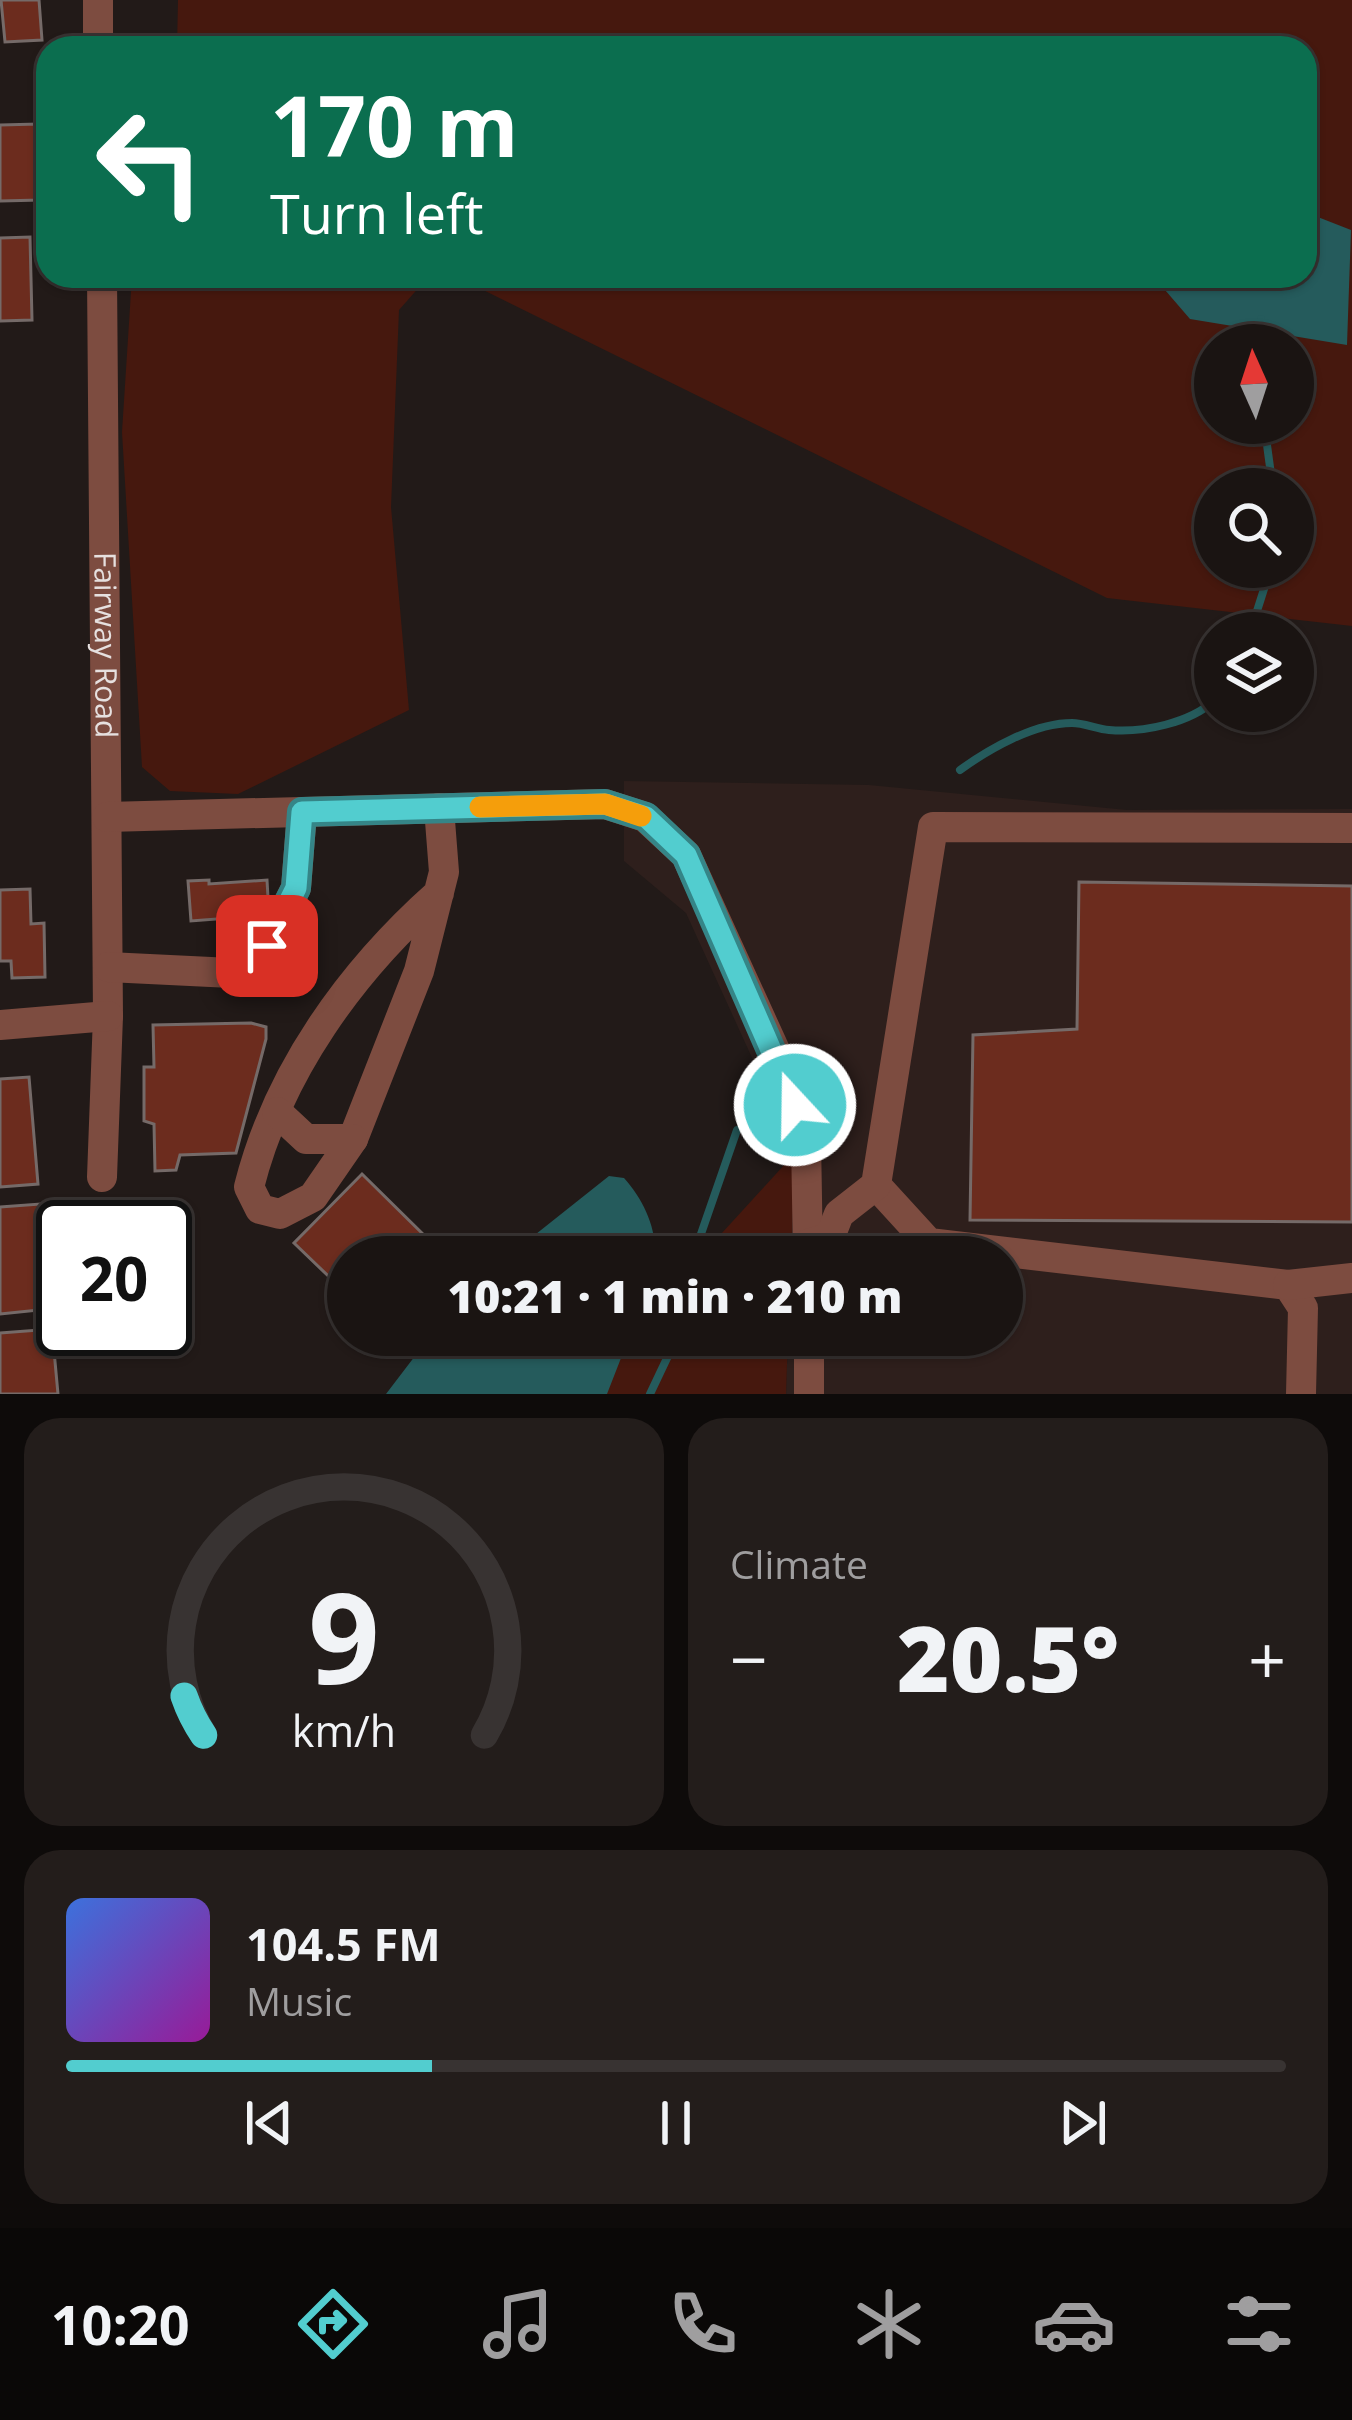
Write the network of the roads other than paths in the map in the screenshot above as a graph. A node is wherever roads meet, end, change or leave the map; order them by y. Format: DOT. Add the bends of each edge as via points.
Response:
graph roads {
  1 [pos="98,0"];
  2 [pos="98,36"];
  3 [pos="102,288"];
  4 [pos="439,808"];
  5 [pos="302,812"];
  6 [pos="107,818"];
  7 [pos="1352,828"];
  8 [pos="439,893"];
  9 [pos="108,968"];
  10 [pos="108,1016"];
  11 [pos="0,1025"];
  12 [pos="277,1112"];
  13 [pos="353,1139"];
  14 [pos="102,1177"];
  15 [pos="876,1185"];
  16 [pos="808,1236"];
  17 [pos="830,1236"];
  18 [pos="1352,1278"];
  19 [pos="1288,1285"];
  20 [pos="809,1356"];
  21 [pos="809,1394"];
  22 [pos="1301,1394"];
  1 -- 2 [label="street"];
  3 -- 6 [label="street, Fairway Road"];
  4 -- 5 [label="street"];
  4 -- 8 [label="street"];
  4 -- 16 [label="street" via="605,804 646,817 686,855 784,1070 806,1139"];
  5 -- 6 [label="street"];
  5 -- 9 [label="street" via="296,888 252,974"];
  6 -- 9 [label="street, Fairway Road"];
  7 -- 15 [label="street" via="933,827"];
  8 -- 12 [label="street" via="330,1008"];
  8 -- 13 [label="street" via="419,970"];
  9 -- 10 [label="street, Fairway Road"];
  10 -- 11 [label="street"];
  10 -- 14 [label="street, Fairway Road"];
  12 -- 13 [label="street" via="306,1139"];
  12 -- 13 [label="street" via="249,1187 260,1209 280,1214 313,1197"];
  15 -- 17 [label="street" via="839,1214"];
  15 -- 19 [label="street" via="928,1243"];
  18 -- 19 [label="street"];
  19 -- 22 [label="street" via="1304,1308"];
  20 -- 21 [label="street"];
}
